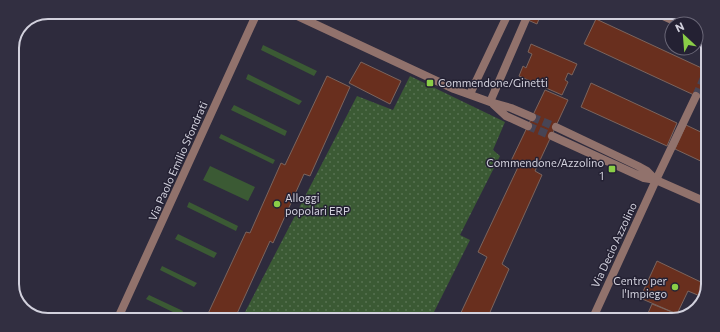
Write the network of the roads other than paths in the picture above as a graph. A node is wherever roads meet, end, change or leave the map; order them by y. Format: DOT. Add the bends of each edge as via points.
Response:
graph roads {
  1 [pos="254,19"];
  2 [pos="304,19"];
  3 [pos="506,19"];
  4 [pos="526,19"];
  5 [pos="470,94"];
  6 [pos="696,96"];
  7 [pos="490,102"];
  8 [pos="532,117"];
  9 [pos="528,126"];
  10 [pos="556,127"];
  11 [pos="552,136"];
  12 [pos="656,180"];
  13 [pos="701,200"];
  14 [pos="120,313"];
  15 [pos="595,313"];
  1 -- 14 [label="street, Via Paolo Emilio Sfondrati"];
  2 -- 5 [label="street" via="454,89"];
  3 -- 5 [label="street"];
  4 -- 7 [label="street"];
  5 -- 7 [label="street"];
  6 -- 12 [label="street, Via Decio Azzolino"];
  7 -- 8 [label="street"];
  7 -- 9 [label="street" via="506,116"];
  10 -- 12 [label="street" via="638,166"];
  11 -- 12 [label="street" via="644,178"];
  12 -- 13 [label="street"];
  12 -- 15 [label="street, Via Decio Azzolino"];
}
